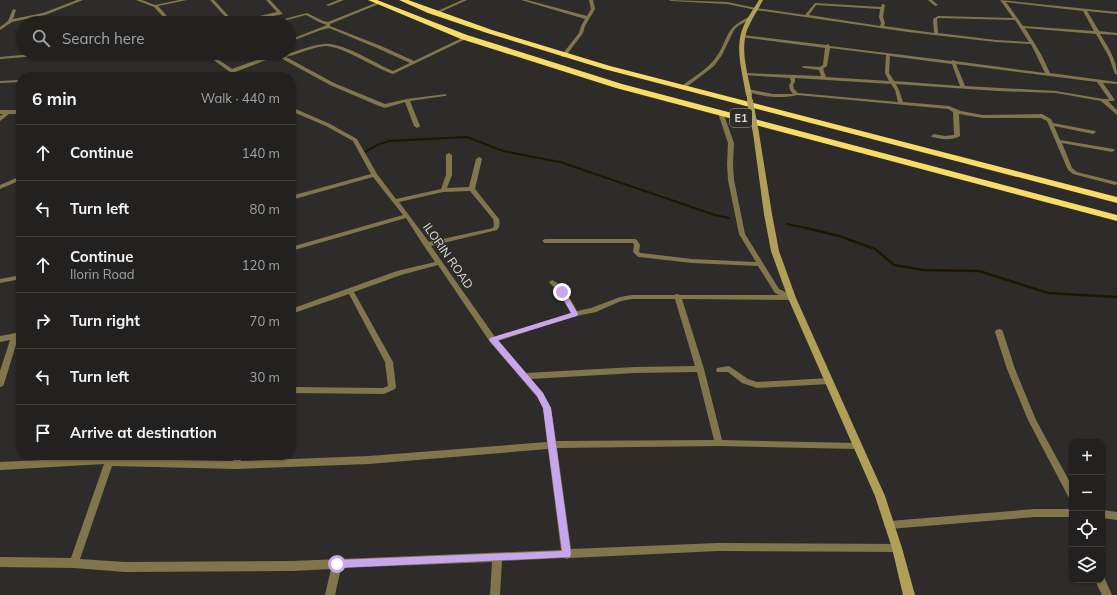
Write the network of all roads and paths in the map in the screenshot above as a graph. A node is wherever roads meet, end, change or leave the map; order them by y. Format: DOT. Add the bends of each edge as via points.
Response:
graph roads {
  1 [pos="80,0"];
  2 [pos="138,0"];
  3 [pos="185,0"];
  4 [pos="212,0"];
  5 [pos="268,0"];
  6 [pos="342,0"];
  7 [pos="402,0"];
  8 [pos="465,0"];
  9 [pos="523,0"];
  10 [pos="591,0"];
  11 [pos="671,0"];
  12 [pos="761,0"];
  13 [pos="930,0"];
  14 [pos="1003,1"];
  15 [pos="375,2"];
  16 [pos="328,5"];
  17 [pos="936,5"];
  18 [pos="154,6"];
  19 [pos="756,9"];
  20 [pos="1084,9"];
  21 [pos="14,10"];
  22 [pos="398,11"];
  23 [pos="433,12"];
  24 [pos="280,13"];
  25 [pos="1117,13"];
  26 [pos="34,16"];
  27 [pos="164,16"];
  28 [pos="227,16"];
  29 [pos="266,16"];
  30 [pos="282,16"];
  31 [pos="806,16"];
  32 [pos="296,17"];
  33 [pos="588,18"];
  34 [pos="750,18"];
  35 [pos="1016,19"];
  36 [pos="16,20"];
  37 [pos="10,21"];
  38 [pos="327,25"];
  39 [pos="881,27"];
  40 [pos="1022,27"];
  41 [pos="0,29"];
  42 [pos="936,33"];
  43 [pos="1098,33"];
  44 [pos="1117,34"];
  45 [pos="743,36"];
  46 [pos="466,38"];
  47 [pos="296,39"];
  48 [pos="1032,43"];
  49 [pos="828,46"];
  50 [pos="296,51"];
  51 [pos="888,54"];
  52 [pos="16,56"];
  53 [pos="563,56"];
  54 [pos="1111,57"];
  55 [pos="0,58"];
  56 [pos="1117,58"];
  57 [pos="216,60"];
  58 [pos="264,60"];
  59 [pos="287,60"];
  60 [pos="953,62"];
  61 [pos="414,63"];
  62 [pos="804,67"];
  63 [pos="821,69"];
  64 [pos="232,71"];
  65 [pos="744,74"];
  66 [pos="1048,74"];
  67 [pos="1117,74"];
  68 [pos="792,77"];
  69 [pos="822,78"];
  70 [pos="16,81"];
  71 [pos="1099,81"];
  72 [pos="0,82"];
  73 [pos="891,82"];
  74 [pos="1117,83"];
  75 [pos="682,88"];
  76 [pos="963,88"];
  77 [pos="749,92"];
  78 [pos="797,94"];
  79 [pos="444,96"];
  80 [pos="407,100"];
  81 [pos="1103,100"];
  82 [pos="901,104"];
  83 [pos="296,111"];
  84 [pos="956,111"];
  85 [pos="0,112"];
  86 [pos="8,112"];
  87 [pos="16,112"];
  88 [pos="721,113"];
  89 [pos="1117,113"];
  90 [pos="0,119"];
  91 [pos="1051,124"];
  92 [pos="417,126"];
  93 [pos="1093,132"];
  94 [pos="934,136"];
  95 [pos="1059,141"];
  96 [pos="1112,150"];
  97 [pos="449,155"];
  98 [pos="479,159"];
  99 [pos="374,175"];
  100 [pos="16,180"];
  101 [pos="1115,183"];
  102 [pos="0,187"];
  103 [pos="472,189"];
  104 [pos="443,190"];
  105 [pos="296,197"];
  106 [pos="1117,200"];
  107 [pos="395,201"];
  108 [pos="407,216"];
  109 [pos="1117,218"];
  110 [pos="545,241"];
  111 [pos="426,245"];
  112 [pos="296,248"];
  113 [pos="438,262"];
  114 [pos="761,264"];
  115 [pos="16,278"];
  116 [pos="0,282"];
  117 [pos="552,282"];
  118 [pos="350,290"];
  119 [pos="677,296"];
  120 [pos="792,298"];
  121 [pos="296,310"];
  122 [pos="574,314"];
  123 [pos="999,332"];
  124 [pos="16,337"];
  125 [pos="0,339"];
  126 [pos="493,340"];
  127 [pos="16,342"];
  128 [pos="700,369"];
  129 [pos="720,370"];
  130 [pos="524,376"];
  131 [pos="828,381"];
  132 [pos="0,384"];
  133 [pos="296,390"];
  134 [pos="719,444"];
  135 [pos="553,446"];
  136 [pos="857,446"];
  137 [pos="94,460"];
  138 [pos="110,460"];
  139 [pos="131,460"];
  140 [pos="238,460"];
  141 [pos="236,465"];
  142 [pos="0,466"];
  143 [pos="1069,489"];
  144 [pos="1105,514"];
  145 [pos="1069,515"];
  146 [pos="1117,516"];
  147 [pos="889,525"];
  148 [pos="897,548"];
  149 [pos="567,554"];
  150 [pos="497,557"];
  151 [pos="0,562"];
  152 [pos="74,563"];
  153 [pos="337,564"];
  154 [pos="1101,583"];
  155 [pos="330,595"];
  156 [pos="495,595"];
  157 [pos="909,595"];
  158 [pos="1106,595"];
  1 -- 26 [label="street"];
  2 -- 18 [label="street"];
  3 -- 18 [label="street"];
  4 -- 28 [label="street"];
  5 -- 24 [label="street"];
  6 -- 16 [label="street"];
  7 -- 23 [label="highway, E1"];
  8 -- 23 [label="street"];
  9 -- 33 [label="street"];
  10 -- 33 [label="street" via="593,9"];
  11 -- 19 [label="street" via="727,3"];
  12 -- 19 [label="main road"];
  13 -- 17 [label="street"];
  14 -- 20 [label="street"];
  14 -- 35 [label="street"];
  15 -- 22 [label="highway, E1"];
  15 -- 38 [label="street"];
  18 -- 27 [label="street"];
  19 -- 31 [label="street"];
  19 -- 34 [label="main road"];
  20 -- 25 [label="street"];
  20 -- 43 [label="street"];
  21 -- 37 [label="street"];
  22 -- 23 [label="highway"];
  22 -- 46 [label="highway, E1"];
  23 -- 53 [label="highway, E1"];
  24 -- 29 [label="street"];
  24 -- 30 [label="street"];
  31 -- 39 [label="street"];
  31 -- 39 [label="street" via="815,4 883,6"];
  32 -- 38 [label="street" via="307,14"];
  33 -- 53 [label="street" via="581,33"];
  34 -- 45 [label="main road"];
  34 -- 75 [label="street" via="738,23 733,29 712,65"];
  35 -- 40 [label="street"];
  35 -- 42 [label="street" via="938,16 935,19"];
  36 -- 37 [label="street"];
  37 -- 41 [label="street"];
  38 -- 47 [label="street"];
  38 -- 61 [label="street"];
  39 -- 42 [label="street"];
  40 -- 43 [label="street"];
  40 -- 48 [label="street"];
  42 -- 48 [label="street"];
  43 -- 44 [label="street"];
  43 -- 54 [label="street"];
  45 -- 49 [label="street"];
  45 -- 65 [label="main road"];
  46 -- 61 [label="street"];
  46 -- 88 [label="highway, E1" via="619,86"];
  48 -- 66 [label="street" via="1042,57"];
  49 -- 51 [label="street"];
  49 -- 63 [label="street" via="825,66"];
  50 -- 61 [label="street" via="325,45 365,59 393,73"];
  51 -- 60 [label="street"];
  51 -- 73 [label="street" via="887,73"];
  52 -- 55 [label="street"];
  53 -- 75 [label="highway, E1"];
  54 -- 56 [label="street"];
  54 -- 67 [label="street"];
  57 -- 64 [label="street"];
  58 -- 64 [label="street"];
  59 -- 80 [label="street" via="332,84 381,105"];
  60 -- 66 [label="street"];
  60 -- 76 [label="street"];
  62 -- 63 [label="street"];
  63 -- 69 [label="street"];
  65 -- 68 [label="street"];
  65 -- 77 [label="main road"];
  66 -- 71 [label="street"];
  68 -- 69 [label="street"];
  68 -- 78 [label="street" via="792,90"];
  69 -- 73 [label="street"];
  70 -- 72 [label="street"];
  71 -- 74 [label="street"];
  71 -- 81 [label="street" via="1113,100"];
  73 -- 76 [label="street"];
  73 -- 82 [label="street"];
  75 -- 106 [label="highway, E1"];
  76 -- 81 [label="street" via="1056,92"];
  77 -- 78 [label="street" via="790,97"];
  77 -- 120 [label="main road, bridge" via="775,251"];
  78 -- 82 [label="street"];
  79 -- 80 [label="street"];
  80 -- 92 [label="street"];
  81 -- 89 [label="street"];
  82 -- 84 [label="street" via="949,108"];
  83 -- 99 [label="street, ILORIN ROAD" via="355,140"];
  84 -- 91 [label="street" via="990,117 1042,116"];
  84 -- 94 [label="street" via="957,136"];
  85 -- 86 [label="street"];
  86 -- 87 [label="street"];
  86 -- 90 [label="street"];
  88 -- 109 [label="highway, E1"];
  88 -- 114 [label="street" via="731,143 731,180 742,234"];
  91 -- 93 [label="street"];
  91 -- 95 [label="street"];
  95 -- 96 [label="street"];
  95 -- 101 [label="street" via="1070,169 1075,173"];
  97 -- 104 [label="street" via="448,175"];
  98 -- 103 [label="street"];
  99 -- 105 [label="street"];
  99 -- 107 [label="street, ILORIN ROAD"];
  100 -- 102 [label="street"];
  103 -- 104 [label="street"];
  103 -- 111 [label="street" via="496,219 497,226"];
  104 -- 107 [label="street"];
  107 -- 108 [label="street, ILORIN ROAD"];
  108 -- 111 [label="street, ILORIN ROAD"];
  108 -- 112 [label="street"];
  110 -- 114 [label="street" via="634,241 639,255 692,261"];
  111 -- 113 [label="street, ILORIN ROAD"];
  113 -- 118 [label="street"];
  113 -- 126 [label="street, ILORIN ROAD"];
  114 -- 120 [label="street" via="777,290"];
  115 -- 116 [label="street"];
  117 -- 122 [label="street" via="562,292"];
  118 -- 121 [label="street"];
  118 -- 133 [label="street" via="389,362 392,387 384,391"];
  119 -- 120 [label="street"];
  119 -- 122 [label="street" via="632,296"];
  119 -- 128 [label="street"];
  120 -- 131 [label="main road"];
  122 -- 126 [label="street"];
  123 -- 143 [label="street" via="1032,420"];
  124 -- 125 [label="street"];
  126 -- 130 [label="street, ILORIN ROAD"];
  127 -- 132 [label="street"];
  128 -- 130 [label="street"];
  128 -- 134 [label="street"];
  129 -- 131 [label="street" via="729,369 745,381 756,385"];
  130 -- 135 [label="street, ILORIN ROAD" via="547,408"];
  131 -- 136 [label="main road"];
  134 -- 135 [label="street"];
  134 -- 136 [label="street"];
  135 -- 141 [label="street" via="369,460"];
  135 -- 149 [label="street, ILORIN ROAD"];
  136 -- 147 [label="main road" via="880,496"];
  137 -- 142 [label="street"];
  138 -- 152 [label="street"];
  139 -- 141 [label="street"];
  140 -- 141 [label="street"];
  144 -- 146 [label="street"];
  145 -- 147 [label="street" via="1035,513"];
  147 -- 148 [label="main road"];
  148 -- 149 [label="street" via="718,547"];
  148 -- 157 [label="main road"];
  149 -- 150 [label="street"];
  150 -- 153 [label="street"];
  150 -- 156 [label="street"];
  151 -- 152 [label="street"];
  152 -- 153 [label="street" via="125,567"];
  153 -- 155 [label="street"];
  154 -- 158 [label="street"];
}
